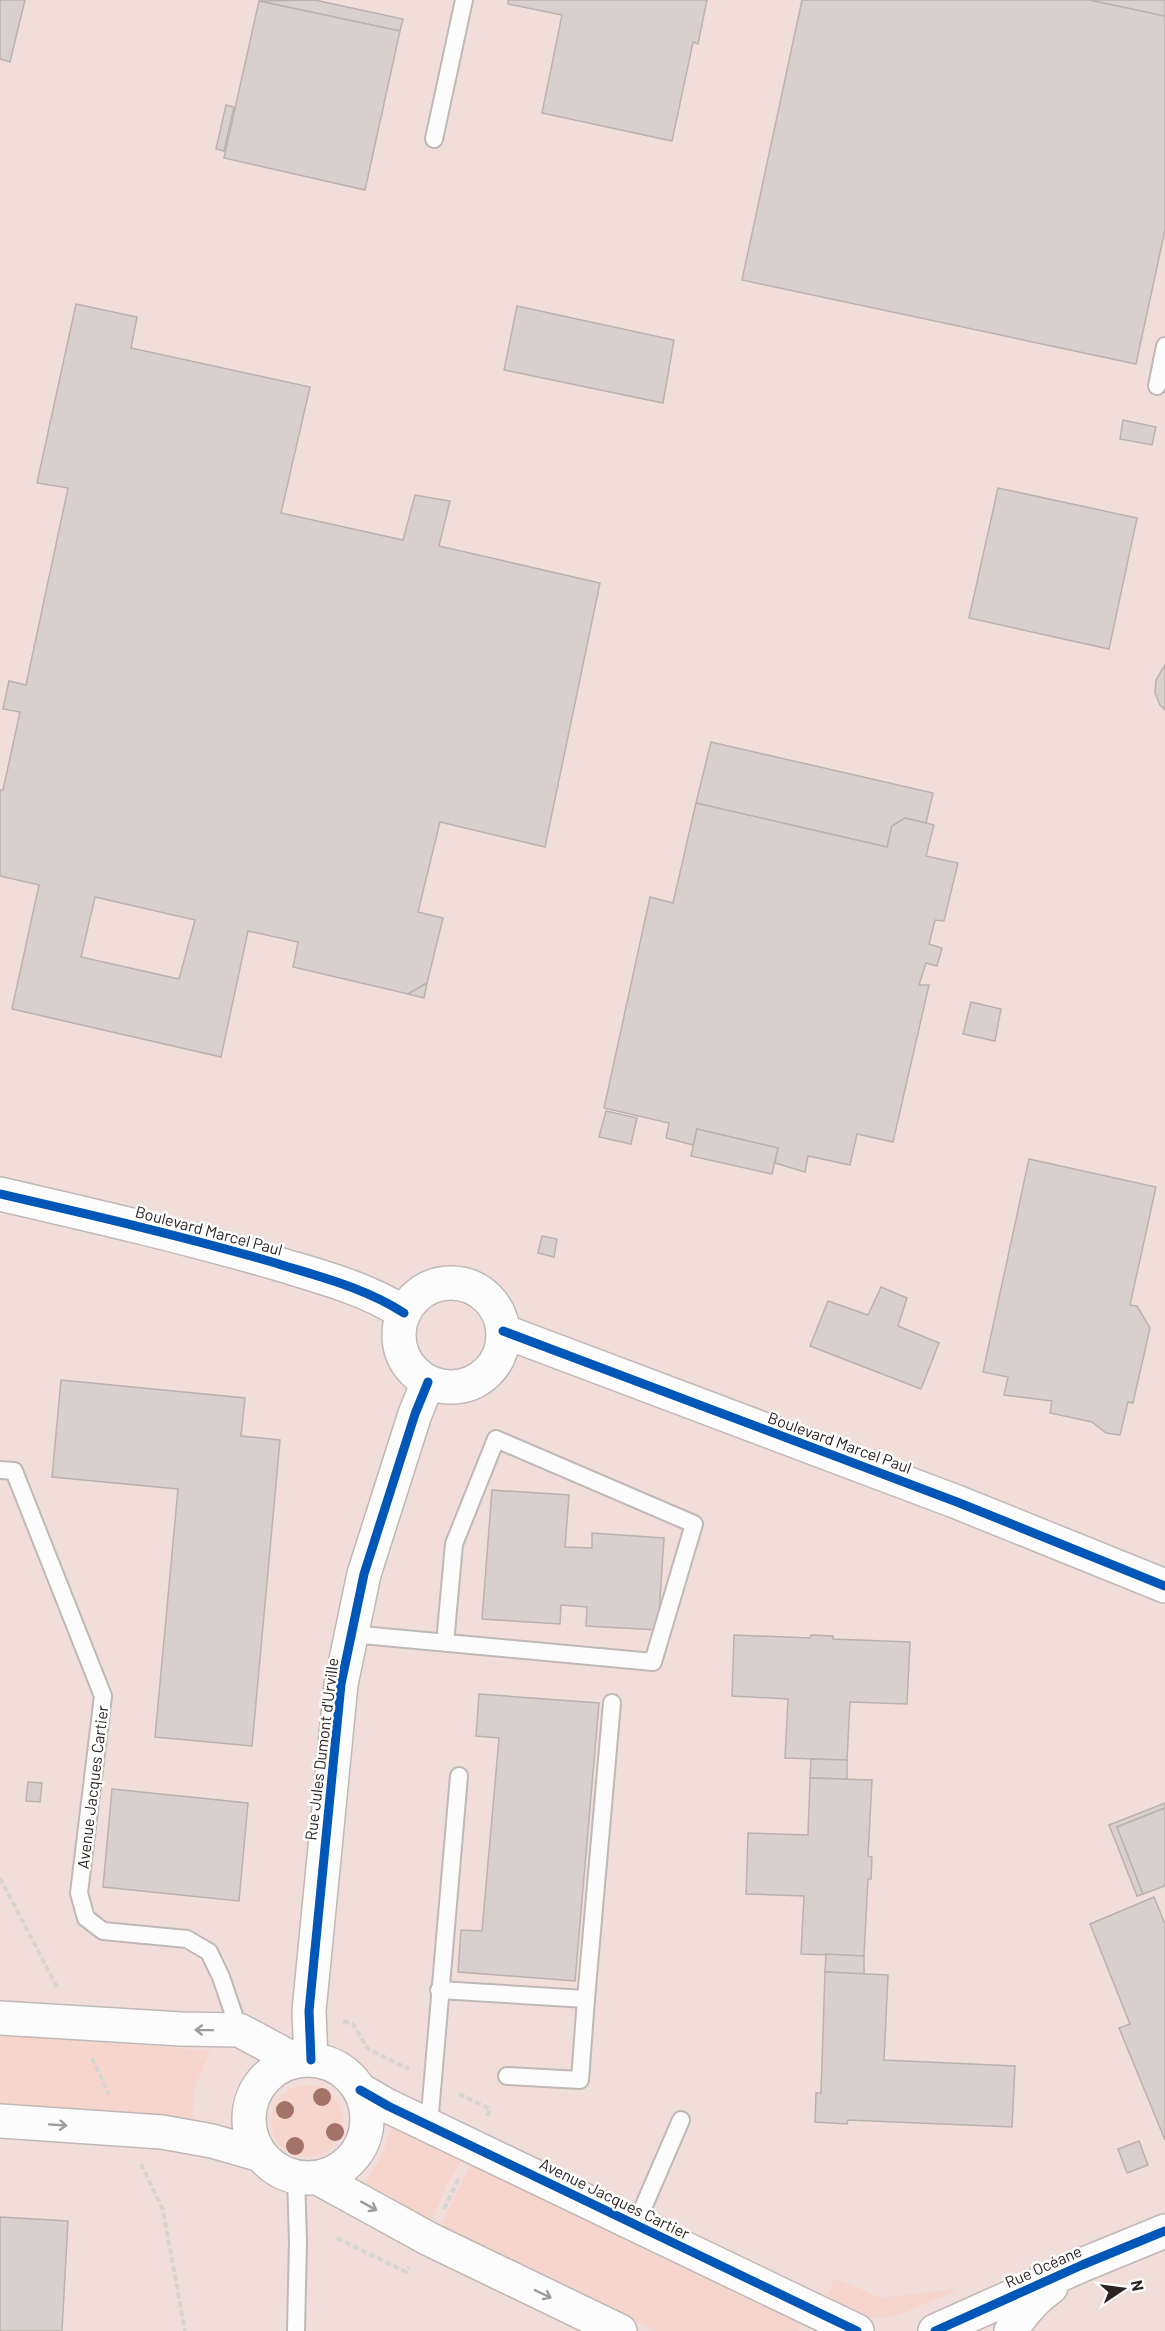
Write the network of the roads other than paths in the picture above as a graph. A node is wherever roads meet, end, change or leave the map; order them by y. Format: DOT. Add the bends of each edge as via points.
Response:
graph roads {
  1 [pos="464,0"];
  2 [pos="434,139"];
  3 [pos="1165,346"];
  4 [pos="1157,386"];
  5 [pos="0,1194"];
  6 [pos="404,1313"];
  7 [pos="503,1331"];
  8 [pos="428,1382"];
  9 [pos="0,1470"];
  10 [pos="1165,1586"];
  11 [pos="351,1634"];
  12 [pos="445,1643"];
  13 [pos="612,1703"];
  14 [pos="459,1776"];
  15 [pos="439,1990"];
  16 [pos="585,1999"];
  17 [pos="0,2018"];
  18 [pos="239,2030"];
  19 [pos="304,2060"];
  20 [pos="507,2076"];
  21 [pos="360,2090"];
  22 [pos="681,2120"];
  23 [pos="0,2121"];
  24 [pos="429,2125"];
  25 [pos="261,2155"];
  26 [pos="307,2177"];
  27 [pos="636,2224"];
  28 [pos="1165,2231"];
  29 [pos="1082,2265"];
  30 [pos="296,2331"];
  31 [pos="620,2331"];
  32 [pos="857,2331"];
  33 [pos="935,2331"];
  34 [pos="1011,2331"];
  1 -- 2 [label="lane"];
  3 -- 4 [label="lane"];
  5 -- 6 [label="street, Boulevard Marcel Paul" via="285,1266 378,1297"];
  6 -- 7 [label="street" via="414,1298 428,1288 459,1284 489,1299"];
  6 -- 8 [label="street" via="400,1347 410,1368"];
  7 -- 8 [label="street" via="494,1366 475,1382 452,1387"];
  7 -- 10 [label="street, Boulevard Marcel Paul" via="957,1502"];
  8 -- 11 [label="street, Rue Jules Dumont d'Urville" via="364,1574"];
  9 -- 18 [label="lane, Avenue Jacques Cartier" via="14,1471 103,1696 79,1893 86,1918 103,1931 188,1939 209,1952"];
  11 -- 12 [label="lane"];
  11 -- 19 [label="street, Rue Jules Dumont d'Urville" via="341,1684"];
  12 -- 12 [label="lane" via="454,1544 496,1439 694,1524 653,1662"];
  13 -- 16 [label="lane"];
  14 -- 15 [label="lane"];
  15 -- 16 [label="lane"];
  15 -- 24 [label="lane"];
  16 -- 20 [label="lane" via="580,2080"];
  18 -- 17 [label="street, one-way"];
  18 -- 19 [label="street"];
  19 -- 21 [label="street" via="339,2068"];
  19 -- 25 [label="street" via="283,2065 270,2074 253,2098 249,2128"];
  21 -- 24 [label="street, Avenue Jacques Cartier"];
  21 -- 26 [label="street" via="367,2114 364,2139 358,2150 330,2174"];
  22 -- 27 [label="lane"];
  23 -- 25 [label="street, one-way" via="162,2132 212,2140"];
  24 -- 27 [label="street, Avenue Jacques Cartier"];
  25 -- 26 [label="street" via="280,2171"];
  26 -- 30 [label="lane" via="298,2241"];
  26 -- 31 [label="street, one-way"];
  27 -- 32 [label="street, Avenue Jacques Cartier"];
  28 -- 29 [label="street, Rue Océane"];
  29 -- 33 [label="street, Rue Océane"];
  29 -- 34 [label="street, Rue Océane" via="1040,2295"];
}
